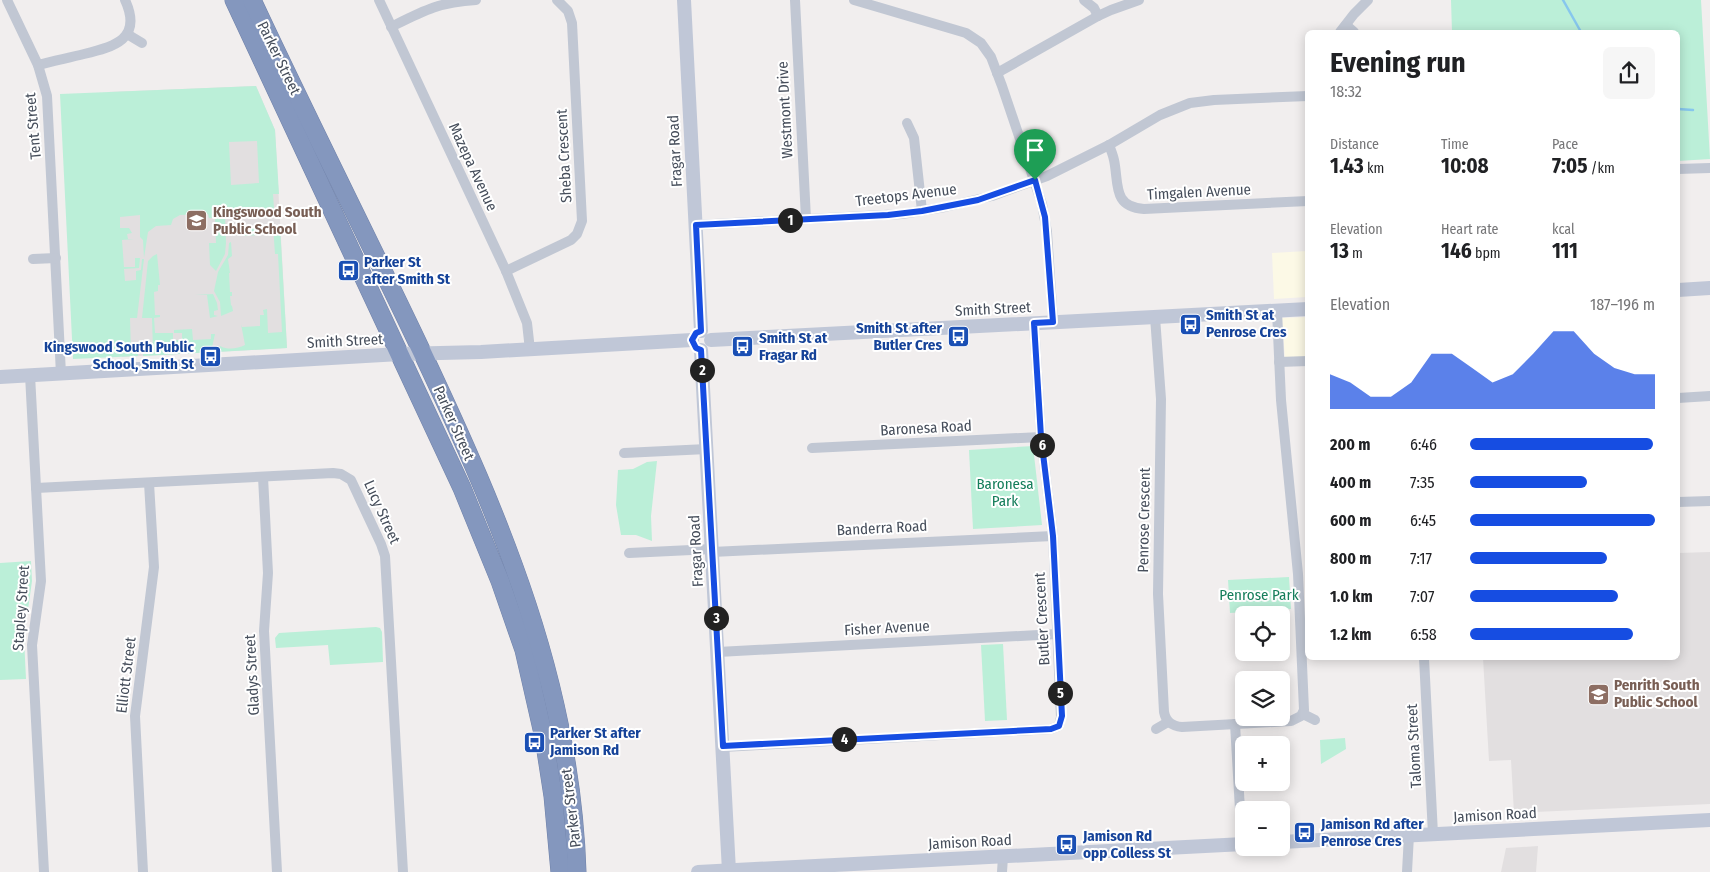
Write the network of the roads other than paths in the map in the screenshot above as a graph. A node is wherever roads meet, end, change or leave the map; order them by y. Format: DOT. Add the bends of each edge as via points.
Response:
graph roads {
  1 [pos="7,0"];
  2 [pos="125,0"];
  3 [pos="234,0"];
  4 [pos="252,0"];
  5 [pos="378,0"];
  6 [pos="476,0"];
  7 [pos="557,0"];
  8 [pos="684,0"];
  9 [pos="795,0"];
  10 [pos="854,0"];
  11 [pos="1084,0"];
  12 [pos="1139,0"];
  13 [pos="1368,0"];
  14 [pos="1098,16"];
  15 [pos="391,27"];
  16 [pos="1343,29"];
  17 [pos="128,34"];
  18 [pos="142,43"];
  19 [pos="38,65"];
  20 [pos="997,73"];
  21 [pos="1305,96"];
  22 [pos="907,123"];
  23 [pos="1109,145"];
  24 [pos="1710,168"];
  25 [pos="1680,169"];
  26 [pos="1035,180"];
  27 [pos="1305,201"];
  28 [pos="922,211"];
  29 [pos="806,219"];
  30 [pos="696,225"];
  31 [pos="56,258"];
  32 [pos="33,259"];
  33 [pos="506,271"];
  34 [pos="1710,288"];
  35 [pos="1680,290"];
  36 [pos="1305,309"];
  37 [pos="1277,311"];
  38 [pos="1155,317"];
  39 [pos="1053,322"];
  40 [pos="1034,323"];
  41 [pos="701,340"];
  42 [pos="530,350"];
  43 [pos="400,354"];
  44 [pos="423,354"];
  45 [pos="1305,361"];
  46 [pos="1280,362"];
  47 [pos="61,374"];
  48 [pos="30,375"];
  49 [pos="0,377"];
  50 [pos="1710,396"];
  51 [pos="1680,398"];
  52 [pos="1041,437"];
  53 [pos="812,448"];
  54 [pos="707,449"];
  55 [pos="624,453"];
  56 [pos="263,477"];
  57 [pos="150,483"];
  58 [pos="36,488"];
  59 [pos="1710,500"];
  60 [pos="1680,502"];
  61 [pos="1053,536"];
  62 [pos="712,550"];
  63 [pos="629,553"];
  64 [pos="1058,634"];
  65 [pos="718,652"];
  66 [pos="1424,660"];
  67 [pos="1303,714"];
  68 [pos="1315,720"];
  69 [pos="1290,721"];
  70 [pos="1168,722"];
  71 [pos="1235,724"];
  72 [pos="1235,726"];
  73 [pos="1156,729"];
  74 [pos="723,746"];
  75 [pos="1240,801"];
  76 [pos="1710,820"];
  77 [pos="1433,834"];
  78 [pos="1409,835"];
  79 [pos="1290,842"];
  80 [pos="1235,844"];
  81 [pos="1002,857"];
  82 [pos="729,871"];
  83 [pos="44,872"];
  84 [pos="143,872"];
  85 [pos="277,872"];
  86 [pos="403,872"];
  87 [pos="559,872"];
  88 [pos="577,872"];
  89 [pos="698,872"];
  90 [pos="1002,872"];
  91 [pos="1407,872"];
  1 -- 19 [label="street, Tent Street"];
  2 -- 17 [label="street" via="131,18"];
  3 -- 43 [label="highway, Parker Street"];
  4 -- 44 [label="highway, Parker Street"];
  5 -- 15 [label="street, Mazepa Avenue"];
  6 -- 15 [label="street" via="434,6"];
  7 -- 33 [label="street, Sheba Crescent" via="568,11 572,23 582,221 577,234 569,241"];
  8 -- 30 [label="street, Fragar Road"];
  9 -- 29 [label="street, Westmont Drive"];
  10 -- 20 [label="street" via="966,33 985,48"];
  11 -- 14 [label="street"];
  12 -- 14 [label="street"];
  13 -- 16 [label="street"];
  14 -- 20 [label="street"];
  15 -- 33 [label="street, Mazepa Avenue"];
  17 -- 18 [label="street"];
  17 -- 19 [label="street" via="112,47"];
  19 -- 31 [label="street, Tent Street" via="48,104"];
  20 -- 26 [label="street"];
  21 -- 23 [label="street, Treetops Avenue" via="1190,104 1160,115"];
  22 -- 28 [label="street" via="914,138"];
  23 -- 26 [label="street, Treetops Avenue"];
  23 -- 27 [label="street, Timgalen Avenue" via="1115,161 1117,191 1127,204 1135,208"];
  24 -- 25 [label="street"];
  26 -- 28 [label="street, Treetops Avenue" via="978,200"];
  26 -- 39 [label="street" via="1045,217"];
  28 -- 29 [label="street, Treetops Avenue"];
  29 -- 30 [label="street, Treetops Avenue"];
  30 -- 41 [label="street, Fragar Road"];
  31 -- 32 [label="street"];
  31 -- 47 [label="street, Tent Street"];
  33 -- 42 [label="street, Mazepa Avenue" via="527,322"];
  34 -- 35 [label="street"];
  36 -- 37 [label="street, Smith Street"];
  37 -- 38 [label="street, Smith Street"];
  37 -- 46 [label="street"];
  38 -- 39 [label="street, Smith Street"];
  38 -- 70 [label="street, Penrose Crescent" via="1160,399 1158,594 1164,712"];
  39 -- 40 [label="street, Smith Street"];
  40 -- 41 [label="street, Smith Street"];
  40 -- 52 [label="street, Butler Crescent"];
  41 -- 42 [label="street, Smith Street"];
  41 -- 54 [label="street, Fragar Road"];
  42 -- 44 [label="street, Smith Street"];
  43 -- 44 [label="street, Smith Street"];
  43 -- 47 [label="street, Smith Street"];
  43 -- 87 [label="highway, Parker Street" via="485,543 524,650 553,796"];
  44 -- 88 [label="highway, Parker Street" via="496,518 540,642 563,744"];
  45 -- 46 [label="street"];
  46 -- 67 [label="street" via="1298,574"];
  47 -- 48 [label="street, Smith Street"];
  48 -- 49 [label="street, Smith Street"];
  48 -- 58 [label="street, Stapley Street"];
  50 -- 51 [label="street"];
  52 -- 53 [label="street, Baronesa Road"];
  52 -- 61 [label="street, Butler Crescent"];
  54 -- 55 [label="street"];
  54 -- 62 [label="street, Fragar Road"];
  56 -- 57 [label="street, Lucy Street"];
  56 -- 85 [label="street, Gladys Street" via="268,573 264,631"];
  56 -- 86 [label="street, Lucy Street" via="333,473 345,476 355,485 384,549"];
  57 -- 58 [label="street, Lucy Street"];
  57 -- 84 [label="street, Elliott Street" via="154,567 135,716"];
  58 -- 83 [label="street, Stapley Street" via="40,581 32,645"];
  59 -- 60 [label="street"];
  61 -- 62 [label="street, Banderra Road"];
  61 -- 64 [label="street, Butler Crescent"];
  62 -- 63 [label="street, Banderra Road"];
  62 -- 65 [label="street, Fragar Road"];
  64 -- 65 [label="street, Fisher Avenue"];
  64 -- 74 [label="street, Butler Crescent" via="1062,716 1059,726 1054,728"];
  65 -- 74 [label="street, Fragar Road"];
  66 -- 77 [label="street, Taloma Street"];
  67 -- 68 [label="street"];
  67 -- 69 [label="street"];
  70 -- 71 [label="street" via="1182,727"];
  70 -- 73 [label="street"];
  72 -- 75 [label="street"];
  74 -- 82 [label="street, Fragar Road"];
  76 -- 77 [label="street, Jamison Road"];
  77 -- 78 [label="street, Jamison Road"];
  78 -- 79 [label="street, Jamison Road"];
  78 -- 91 [label="street"];
  80 -- 81 [label="street, Jamison Road"];
  81 -- 82 [label="street, Jamison Road"];
  81 -- 90 [label="street"];
  82 -- 89 [label="street, Jamison Road"];
}
